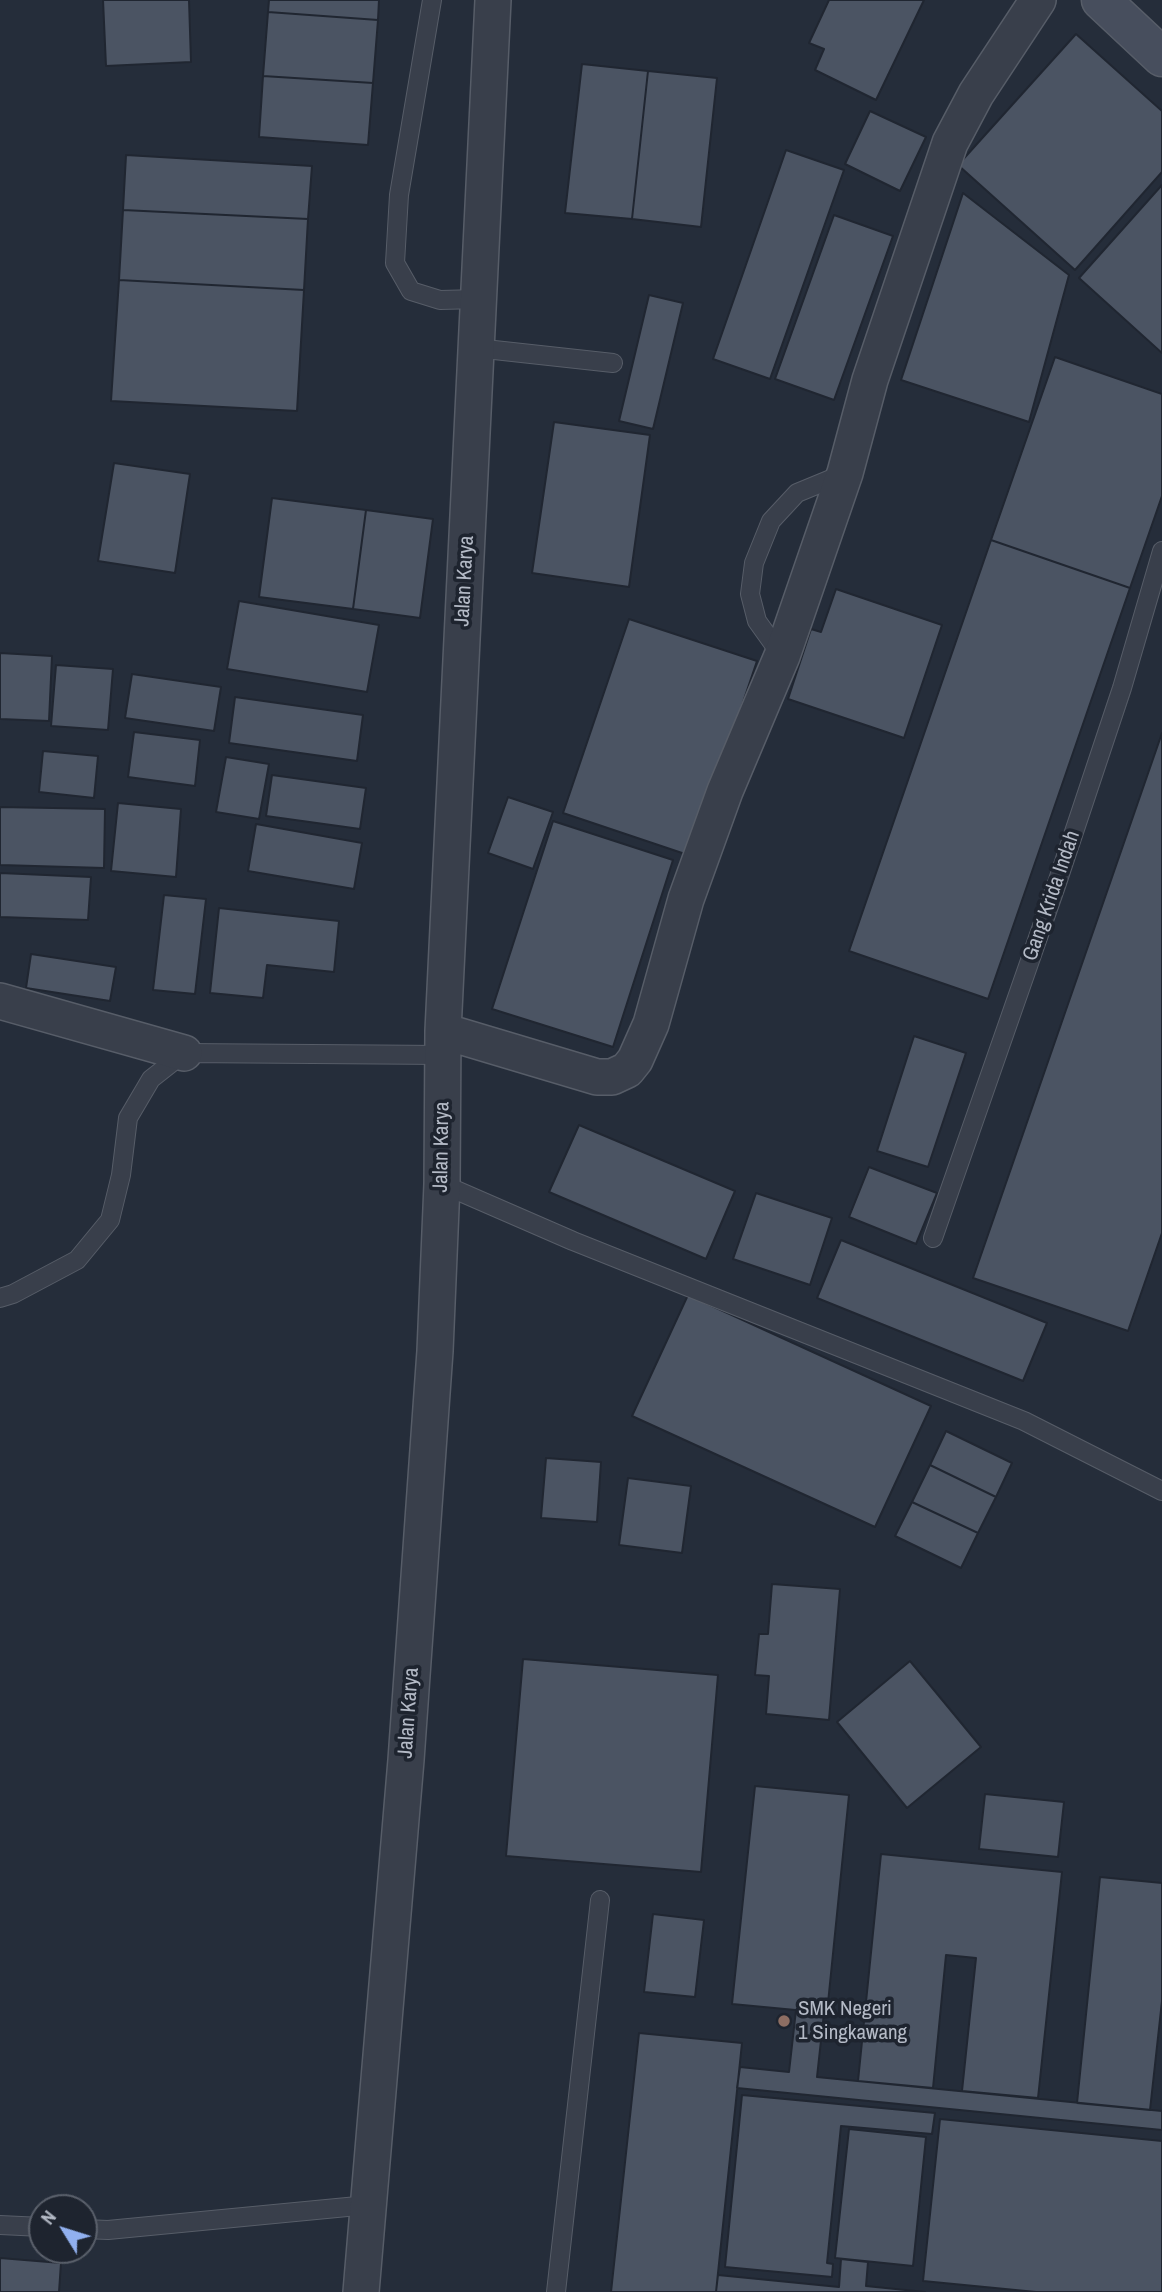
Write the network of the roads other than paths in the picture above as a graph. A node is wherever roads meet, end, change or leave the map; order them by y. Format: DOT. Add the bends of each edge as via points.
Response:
graph roads {
  1 [pos="432,0"];
  2 [pos="492,0"];
  3 [pos="1038,0"];
  4 [pos="1101,0"];
  5 [pos="1162,57"];
  6 [pos="478,299"];
  7 [pos="476,348"];
  8 [pos="612,363"];
  9 [pos="845,473"];
  10 [pos="1162,551"];
  11 [pos="782,656"];
  12 [pos="0,1001"];
  13 [pos="442,1043"];
  14 [pos="184,1053"];
  15 [pos="442,1184"];
  16 [pos="933,1238"];
  17 [pos="0,1297"];
  18 [pos="1162,1491"];
  19 [pos="600,1900"];
  20 [pos="368,2204"];
  21 [pos="0,2225"];
  22 [pos="28,2226"];
  23 [pos="98,2230"];
  24 [pos="361,2292"];
  25 [pos="556,2292"];
  1 -- 6 [label="lane" via="399,195 395,263 411,290 440,300"];
  2 -- 6 [label="street, Jalan Karya"];
  3 -- 9 [label="street" via="976,94 950,143 870,380"];
  4 -- 5 [label="street"];
  6 -- 7 [label="street, Jalan Karya"];
  7 -- 8 [label="lane"];
  7 -- 13 [label="street, Jalan Karya"];
  9 -- 11 [label="street"];
  9 -- 11 [label="lane" via="797,493 771,521 754,563 750,594 757,621"];
  10 -- 16 [label="lane, Gang Krida Indah" via="1122,688"];
  11 -- 13 [label="street" via="725,791 651,1024 627,1070 612,1077 597,1076"];
  12 -- 14 [label="street"];
  13 -- 14 [label="lane"];
  13 -- 15 [label="street, Jalan Karya"];
  14 -- 17 [label="lane" via="151,1079 128,1118 110,1220 76,1260"];
  15 -- 18 [label="lane" via="1024,1421"];
  15 -- 20 [label="street, Jalan Karya" via="409,1719"];
  19 -- 25 [label="lane"];
  20 -- 23 [label="lane"];
  20 -- 24 [label="street, Jalan Karya"];
  21 -- 22 [label="lane"];
}
